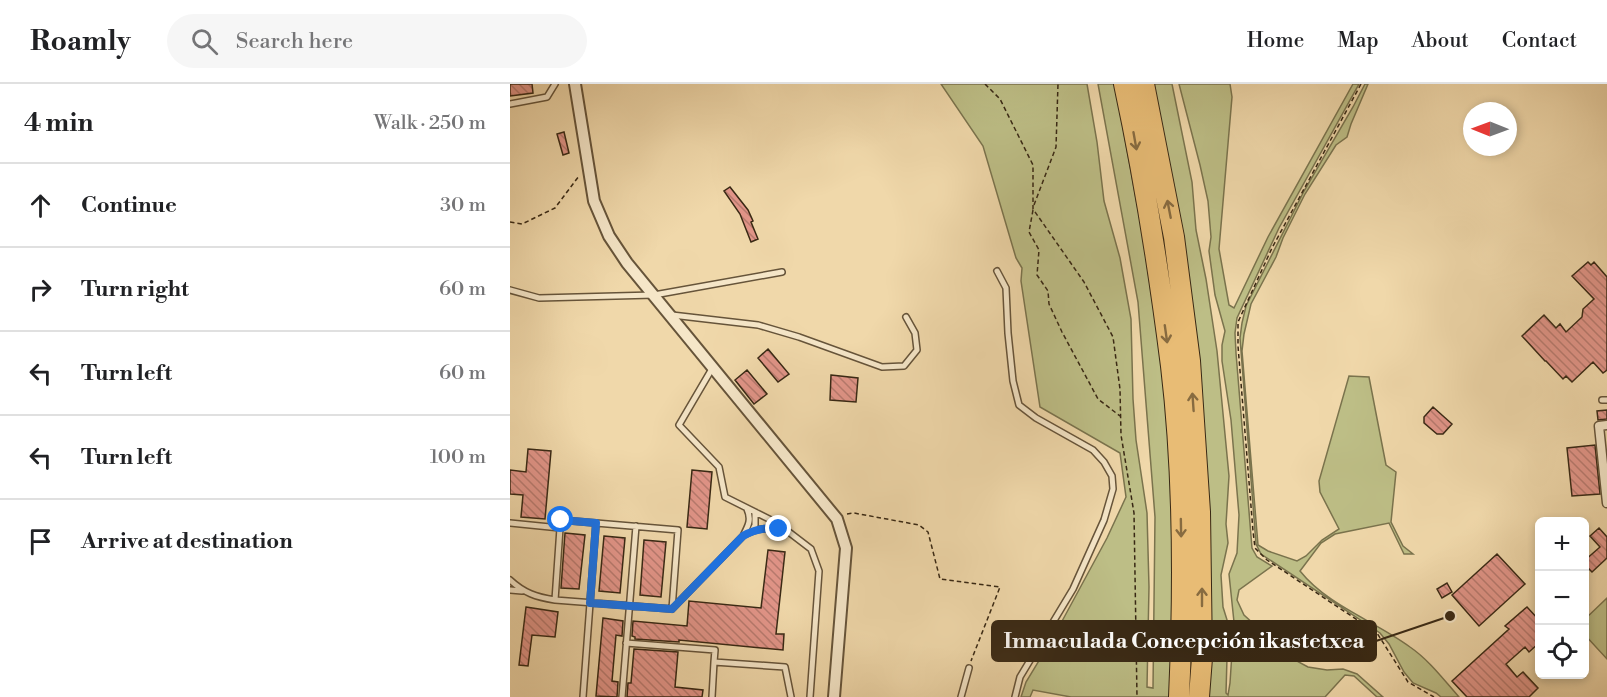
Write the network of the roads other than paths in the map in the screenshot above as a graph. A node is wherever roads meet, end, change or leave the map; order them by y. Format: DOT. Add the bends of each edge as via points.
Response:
graph roads {
  1 [pos="555,84"];
  2 [pos="574,84"];
  3 [pos="1124,84"];
  4 [pos="1144,84"];
  5 [pos="510,104"];
  6 [pos="782,272"];
  7 [pos="997,272"];
  8 [pos="510,290"];
  9 [pos="654,295"];
  10 [pos="670,315"];
  11 [pos="906,317"];
  12 [pos="713,367"];
  13 [pos="1607,425"];
  14 [pos="1607,503"];
  15 [pos="746,508"];
  16 [pos="755,512"];
  17 [pos="510,523"];
  18 [pos="596,523"];
  19 [pos="636,526"];
  20 [pos="560,528"];
  21 [pos="752,531"];
  22 [pos="787,531"];
  23 [pos="743,536"];
  24 [pos="510,580"];
  25 [pos="510,590"];
  26 [pos="522,591"];
  27 [pos="555,600"];
  28 [pos="590,603"];
  29 [pos="629,606"];
  30 [pos="672,609"];
  31 [pos="626,643"];
  32 [pos="714,662"];
  33 [pos="969,668"];
  34 [pos="583,697"];
  35 [pos="622,697"];
  36 [pos="712,697"];
  37 [pos="791,697"];
  38 [pos="810,697"];
  39 [pos="834,697"];
  40 [pos="961,697"];
  41 [pos="1015,697"];
  42 [pos="1179,697"];
  43 [pos="1199,697"];
  1 -- 5 [label="lane" via="546,97"];
  2 -- 9 [label="street" via="594,201 609,236"];
  3 -- 42 [label="highway, one-way" via="1152,235 1172,378 1181,521"];
  43 -- 4 [label="highway, one-way" via="1200,512 1190,361 1174,237"];
  6 -- 9 [label="lane"];
  7 -- 41 [label="lane" via="1006,288 1013,381 1019,405 1093,450 1112,476 1113,489 1104,520 1072,589 1020,677"];
  8 -- 9 [label="lane" via="539,298"];
  9 -- 10 [label="street"];
  10 -- 11 [label="lane" via="758,326 882,367 904,366 917,350 915,333"];
  10 -- 12 [label="street"];
  12 -- 15 [label="lane" via="679,424 719,467 725,497"];
  12 -- 39 [label="street" via="834,517 846,548"];
  13 -- 14 [label="street" via="1599,426"];
  15 -- 16 [label="lane"];
  15 -- 23 [label="lane" via="750,522"];
  16 -- 21 [label="lane"];
  16 -- 22 [label="lane"];
  17 -- 20 [label="lane"];
  18 -- 19 [label="lane"];
  18 -- 20 [label="lane" via="561,520"];
  18 -- 28 [label="lane"];
  19 -- 29 [label="lane"];
  19 -- 30 [label="lane" via="678,530"];
  20 -- 27 [label="lane"];
  21 -- 22 [label="lane"];
  21 -- 23 [label="lane"];
  22 -- 38 [label="lane" via="811,549 819,571"];
  23 -- 30 [label="lane"];
  24 -- 26 [label="lane"];
  25 -- 26 [label="lane"];
  26 -- 27 [label="lane"];
  27 -- 28 [label="lane"];
  28 -- 29 [label="lane"];
  28 -- 34 [label="lane"];
  29 -- 30 [label="lane"];
  29 -- 31 [label="lane"];
  31 -- 32 [label="lane" via="715,650"];
  31 -- 35 [label="lane"];
  32 -- 36 [label="lane"];
  32 -- 37 [label="lane" via="784,667"];
  33 -- 40 [label="lane"];
}
